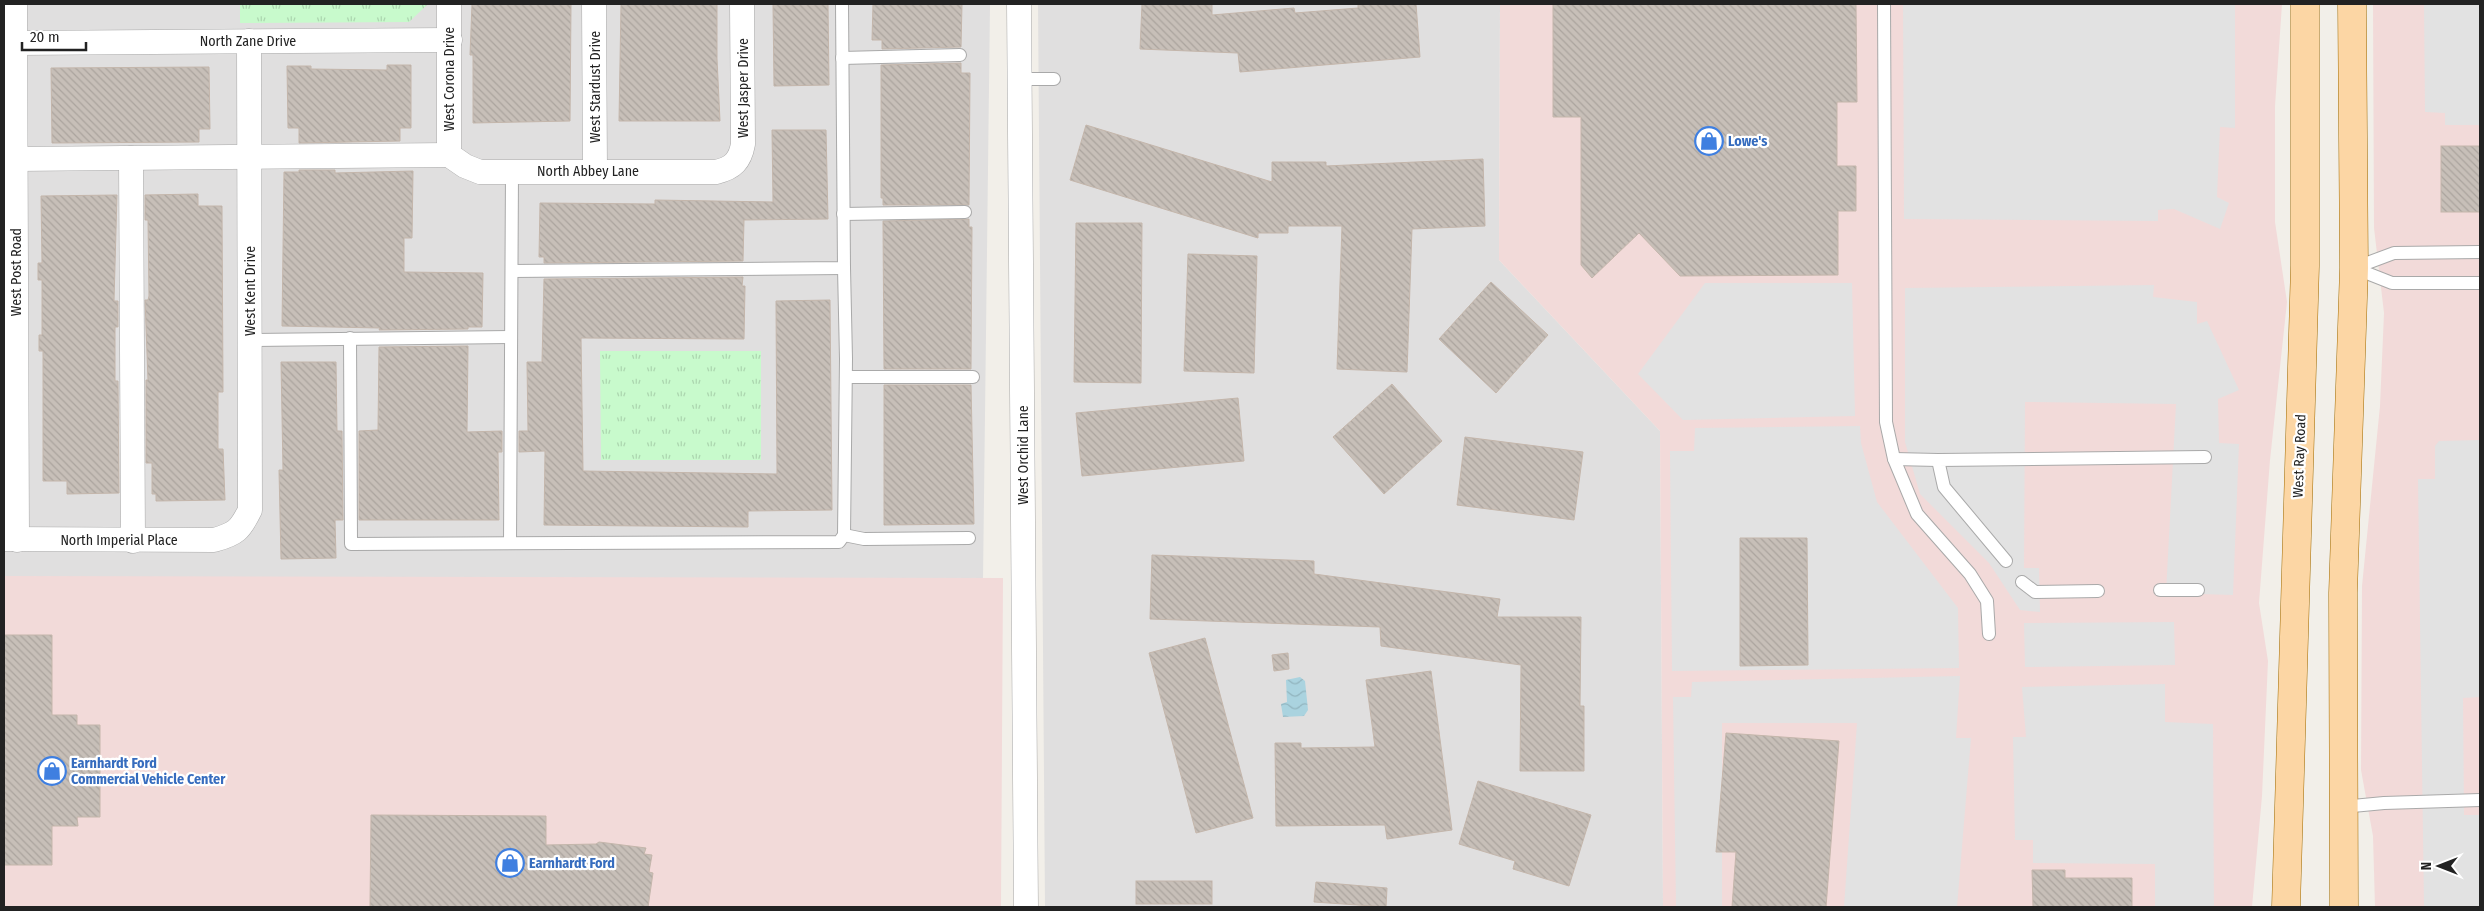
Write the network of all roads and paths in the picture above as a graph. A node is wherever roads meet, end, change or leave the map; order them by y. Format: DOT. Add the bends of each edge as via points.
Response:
graph roads {
  1 [pos="15,4"];
  2 [pos="449,4"];
  3 [pos="594,4"];
  4 [pos="742,4"];
  5 [pos="842,4"];
  6 [pos="1020,4"];
  7 [pos="1884,4"];
  8 [pos="2305,4"];
  9 [pos="2352,4"];
  10 [pos="450,40"];
  11 [pos="249,41"];
  12 [pos="16,43"];
  13 [pos="960,55"];
  14 [pos="842,58"];
  15 [pos="1020,79"];
  16 [pos="1054,79"];
  17 [pos="449,155"];
  18 [pos="249,156"];
  19 [pos="131,158"];
  20 [pos="16,159"];
  21 [pos="731,169"];
  22 [pos="595,171"];
  23 [pos="512,172"];
  24 [pos="965,212"];
  25 [pos="843,214"];
  26 [pos="2480,252"];
  27 [pos="844,268"];
  28 [pos="2354,268"];
  29 [pos="512,270"];
  30 [pos="2480,283"];
  31 [pos="511,337"];
  32 [pos="350,338"];
  33 [pos="250,340"];
  34 [pos="846,376"];
  35 [pos="974,376"];
  36 [pos="2206,457"];
  37 [pos="1894,459"];
  38 [pos="1938,460"];
  39 [pos="233,534"];
  40 [pos="844,536"];
  41 [pos="969,538"];
  42 [pos="11,540"];
  43 [pos="133,540"];
  44 [pos="510,543"];
  45 [pos="2006,561"];
  46 [pos="2022,582"];
  47 [pos="2160,590"];
  48 [pos="2198,590"];
  49 [pos="2098,591"];
  50 [pos="1989,634"];
  51 [pos="2480,800"];
  52 [pos="2342,807"];
  53 [pos="1026,907"];
  54 [pos="2286,907"];
  55 [pos="2344,907"];
  1 -- 12 [label="street, West Post Road"];
  2 -- 10 [label="street, West Corona Drive"];
  3 -- 22 [label="street, West Stardust Drive"];
  4 -- 21 [label="street, West Jasper Drive" via="743,144 741,156"];
  5 -- 14 [label="lane"];
  6 -- 15 [label="street, West Orchid Lane"];
  7 -- 37 [label="lane" via="1886,422"];
  8 -- 54 [label="main road, West Ray Road" via="2305,266"];
  9 -- 28 [label="main road"];
  10 -- 11 [label="street, North Zane Drive"];
  10 -- 17 [label="street, West Corona Drive"];
  11 -- 12 [label="street, North Zane Drive"];
  11 -- 18 [label="street, West Kent Drive"];
  12 -- 20 [label="street, West Post Road"];
  13 -- 14 [label="lane"];
  14 -- 25 [label="lane"];
  15 -- 16 [label="lane"];
  15 -- 53 [label="street, West Orchid Lane"];
  17 -- 18 [label="street"];
  17 -- 23 [label="street, North Abbey Lane" via="480,172"];
  18 -- 19 [label="street"];
  18 -- 33 [label="street, West Kent Drive"];
  19 -- 20 [label="street"];
  19 -- 43 [label="street"];
  20 -- 42 [label="street, West Post Road"];
  21 -- 22 [label="street, North Abbey Lane" via="716,172"];
  22 -- 23 [label="street, North Abbey Lane"];
  23 -- 29 [label="lane"];
  24 -- 25 [label="lane"];
  25 -- 27 [label="lane"];
  26 -- 28 [label="lane" via="2394,253"];
  27 -- 29 [label="lane"];
  27 -- 34 [label="lane"];
  28 -- 30 [label="lane" via="2392,283"];
  28 -- 52 [label="main road" via="2343,592"];
  29 -- 31 [label="lane"];
  31 -- 32 [label="lane"];
  31 -- 44 [label="lane"];
  32 -- 33 [label="lane"];
  32 -- 44 [label="lane" via="351,544"];
  33 -- 39 [label="street, West Kent Drive" via="250,510 242,526"];
  34 -- 35 [label="lane"];
  34 -- 40 [label="lane"];
  36 -- 38 [label="lane"];
  37 -- 38 [label="lane"];
  37 -- 50 [label="lane" via="1916,514 1970,574 1987,601"];
  38 -- 45 [label="lane" via="1944,487"];
  39 -- 43 [label="street, North Imperial Place" via="214,540"];
  40 -- 41 [label="lane" via="864,539"];
  40 -- 44 [label="lane" via="839,542"];
  42 -- 43 [label="street, North Imperial Place"];
  46 -- 49 [label="lane" via="2036,592"];
  47 -- 48 [label="lane"];
  51 -- 52 [label="lane"];
  52 -- 55 [label="main road"];
}
